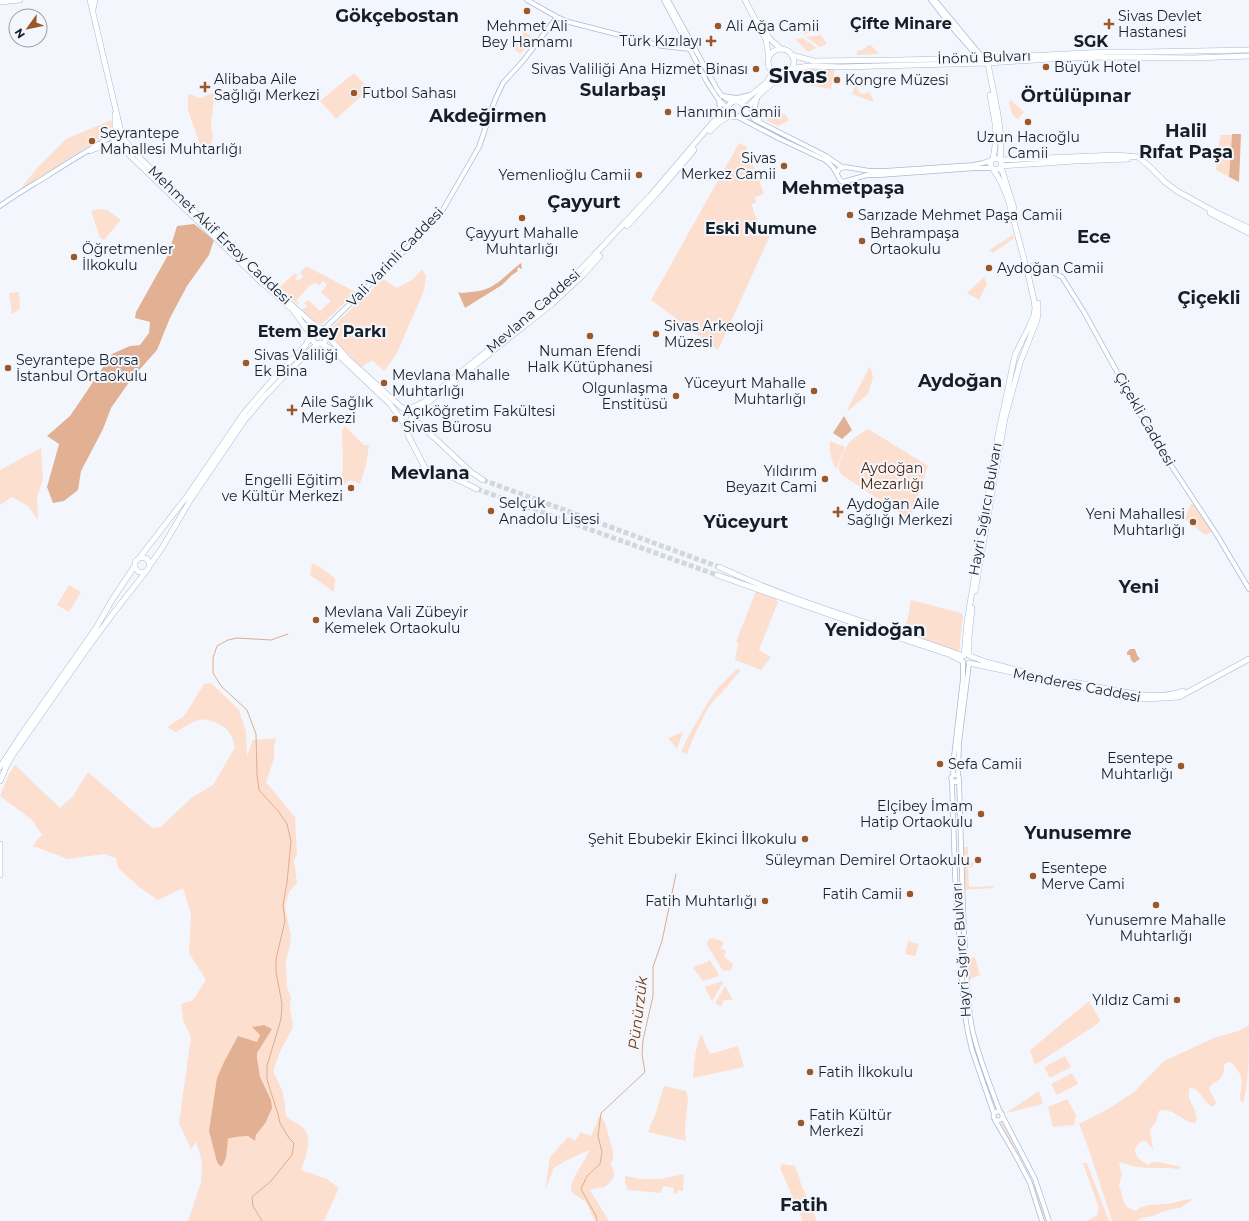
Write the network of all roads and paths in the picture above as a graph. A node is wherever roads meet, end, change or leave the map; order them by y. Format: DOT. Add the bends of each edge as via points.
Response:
graph roads {
  1 [pos="20,0"];
  2 [pos="90,0"];
  3 [pos="96,0"];
  4 [pos="527,0"];
  5 [pos="664,0"];
  6 [pos="668,0"];
  7 [pos="746,0"];
  8 [pos="931,0"];
  9 [pos="935,0"];
  10 [pos="0,2"];
  11 [pos="93,12"];
  12 [pos="557,17"];
  13 [pos="690,49"];
  14 [pos="781,49"];
  15 [pos="1249,50"];
  16 [pos="791,55"];
  17 [pos="1249,56"];
  18 [pos="769,57"];
  19 [pos="984,60"];
  20 [pos="791,69"];
  21 [pos="772,72"];
  22 [pos="782,74"];
  23 [pos="755,96"];
  24 [pos="720,98"];
  25 [pos="733,102"];
  26 [pos="741,103"];
  27 [pos="115,105"];
  28 [pos="744,108"];
  29 [pos="729,112"];
  30 [pos="719,117"];
  31 [pos="738,117"];
  32 [pos="760,122"];
  33 [pos="114,135"];
  34 [pos="124,140"];
  35 [pos="109,144"];
  36 [pos="119,145"];
  37 [pos="82,154"];
  38 [pos="993,160"];
  39 [pos="1001,163"];
  40 [pos="842,167"];
  41 [pos="850,168"];
  42 [pos="993,168"];
  43 [pos="837,173"];
  44 [pos="852,176"];
  45 [pos="0,206"];
  46 [pos="1249,228"];
  47 [pos="1249,233"];
  48 [pos="1029,266"];
  49 [pos="323,330"];
  50 [pos="311,336"];
  51 [pos="1021,342"];
  52 [pos="320,343"];
  53 [pos="1028,346"];
  54 [pos="1014,363"];
  55 [pos="1020,363"];
  56 [pos="406,410"];
  57 [pos="411,417"];
  58 [pos="401,419"];
  59 [pos="409,437"];
  60 [pos="483,480"];
  61 [pos="477,489"];
  62 [pos="140,557"];
  63 [pos="150,564"];
  64 [pos="134,567"];
  65 [pos="719,567"];
  66 [pos="145,572"];
  67 [pos="717,575"];
  68 [pos="1249,589"];
  69 [pos="1249,656"];
  70 [pos="966,659"];
  71 [pos="1249,659"];
  72 [pos="0,767"];
  73 [pos="956,777"];
  74 [pos="0,781"];
  75 [pos="0,844"];
  76 [pos="0,875"];
  77 [pos="1000,1112"];
  78 [pos="994,1114"];
  79 [pos="1003,1117"];
  80 [pos="995,1120"];
  81 [pos="1042,1221"];
  82 [pos="1049,1221"];
  1 -- 10 [label="main road"];
  2 -- 11 [label="main road"];
  3 -- 11 [label="main road"];
  4 -- 12 [label="street"];
  5 -- 13 [label="street"];
  6 -- 24 [label="street"];
  7 -- 14 [label="main road" via="769,38"];
  7 -- 18 [label="main road" via="766,40"];
  8 -- 19 [label="street" via="956,32"];
  9 -- 19 [label="street"];
  11 -- 27 [label="main road"];
  12 -- 13 [label="street" via="662,46"];
  12 -- 49 [label="street, Vali Varinli Caddesi" via="503,83 479,147 441,212"];
  13 -- 24 [label="street" via="707,82"];
  14 -- 16 [label="main road"];
  14 -- 18 [label="main road"];
  15 -- 19 [label="main road, İnönü Bulvarı" via="1106,52"];
  16 -- 19 [label="main road, İnönü Bulvarı" via="814,61"];
  16 -- 20 [label="main road"];
  17 -- 19 [label="main road, İnönü Bulvarı"];
  18 -- 21 [label="main road" via="768,65"];
  19 -- 20 [label="main road, İnönü Bulvarı" via="808,66"];
  19 -- 38 [label="main road" via="995,123"];
  19 -- 39 [label="main road" via="1000,131"];
  20 -- 22 [label="main road"];
  21 -- 22 [label="main road"];
  21 -- 23 [label="main road"];
  22 -- 23 [label="main road"];
  23 -- 24 [label="street"];
  23 -- 26 [label="main road"];
  23 -- 28 [label="main road"];
  23 -- 32 [label="street" via="754,110"];
  24 -- 25 [label="street"];
  24 -- 29 [label="street"];
  24 -- 30 [label="street"];
  25 -- 26 [label="main road"];
  25 -- 29 [label="main road" via="729,106"];
  26 -- 28 [label="main road"];
  27 -- 33 [label="main road"];
  27 -- 33 [label="main road"];
  28 -- 31 [label="main road" via="743,114"];
  28 -- 32 [label="street"];
  29 -- 30 [label="main road, Mevlana Caddesi"];
  29 -- 31 [label="main road"];
  29 -- 57 [label="main road, Mevlana Caddesi" via="583,275 538,315"];
  30 -- 56 [label="main road, Mevlana Caddesi" via="619,230 559,292 424,402"];
  31 -- 43 [label="street" via="825,160"];
  32 -- 40 [label="street"];
  33 -- 34 [label="main road, Mehmet Akif Ersoy Caddesi" via="124,135"];
  33 -- 36 [label="main road" via="114,140"];
  33 -- 37 [label="street"];
  34 -- 36 [label="main road"];
  34 -- 49 [label="main road, Mehmet Akif Ersoy Caddesi" via="140,159 274,289"];
  35 -- 36 [label="street"];
  35 -- 36 [label="street"];
  35 -- 37 [label="street"];
  36 -- 50 [label="main road, Mehmet Akif Ersoy Caddesi" via="293,310"];
  37 -- 45 [label="street"];
  38 -- 39 [label="main road" via="997,158"];
  38 -- 41 [label="street" via="966,165 884,171"];
  38 -- 42 [label="main road" via="990,164"];
  39 -- 42 [label="main road" via="997,170"];
  39 -- 46 [label="main road" via="1117,155 1138,157 1177,191"];
  39 -- 47 [label="main road" via="1134,159 1175,194"];
  39 -- 48 [label="main road, Hayri Sığırcı Bulvarı"];
  40 -- 41 [label="street"];
  40 -- 43 [label="street"];
  41 -- 44 [label="street"];
  42 -- 44 [label="street"];
  42 -- 51 [label="main road, Hayri Sığırcı Bulvarı" via="1008,199 1034,300 1034,315"];
  43 -- 44 [label="street" via="838,178 846,182"];
  48 -- 53 [label="main road, Hayri Sığırcı Bulvarı" via="1038,314"];
  48 -- 68 [label="street, Çiçekli Caddesi" via="1051,271 1062,277 1156,441"];
  49 -- 50 [label="main road" via="315,329"];
  49 -- 52 [label="main road" via="326,339"];
  49 -- 56 [label="main road, Mehmet Akif Ersoy Caddesi" via="348,359"];
  50 -- 52 [label="main road" via="315,342"];
  50 -- 62 [label="main road" via="305,346 244,413 188,495"];
  51 -- 53 [label="main road"];
  51 -- 54 [label="main road, Hayri Sığırcı Bulvarı"];
  52 -- 58 [label="main road" via="333,350 357,372 390,404"];
  52 -- 63 [label="main road" via="266,394 244,422"];
  53 -- 55 [label="main road, Hayri Sığırcı Bulvarı"];
  54 -- 55 [label="main road"];
  54 -- 70 [label="main road, Hayri Sığırcı Bulvarı" via="998,435 967,622"];
  55 -- 70 [label="main road, Hayri Sığırcı Bulvarı" via="999,448 970,620"];
  56 -- 57 [label="main road" via="411,412"];
  56 -- 58 [label="main road" via="401,412"];
  57 -- 58 [label="main road" via="407,422"];
  57 -- 59 [label="main road"];
  57 -- 60 [label="main road" via="470,472"];
  58 -- 59 [label="main road"];
  59 -- 61 [label="main road" via="425,468 456,478"];
  62 -- 63 [label="main road"];
  62 -- 64 [label="main road" via="135,561"];
  63 -- 66 [label="main road"];
  64 -- 66 [label="main road" via="138,572"];
  64 -- 72 [label="main road" via="96,628"];
  65 -- 70 [label="main road" via="797,599"];
  66 -- 74 [label="main road" via="93,640 22,742"];
  67 -- 70 [label="main road"];
  69 -- 70 [label="main road, Menderes Caddesi" via="1178,693 1161,695 1144,695 1058,680"];
  70 -- 71 [label="main road, Menderes Caddesi" via="1145,699 1179,697"];
  70 -- 73 [label="street, Hayri Sığırcı Bulvarı" via="954,750"];
  73 -- 77 [label="street, Hayri Sığırcı Bulvarı" via="971,1022"];
  73 -- 78 [label="street, Hayri Sığırcı Bulvarı" via="951,778 964,1009 972,1050"];
  75 -- 76 [label="main road"];
  77 -- 78 [label="street"];
  77 -- 79 [label="street"];
  78 -- 80 [label="street"];
  79 -- 80 [label="street"];
  79 -- 82 [label="street" via="1035,1179"];
  80 -- 81 [label="street" via="1030,1183"];
}
